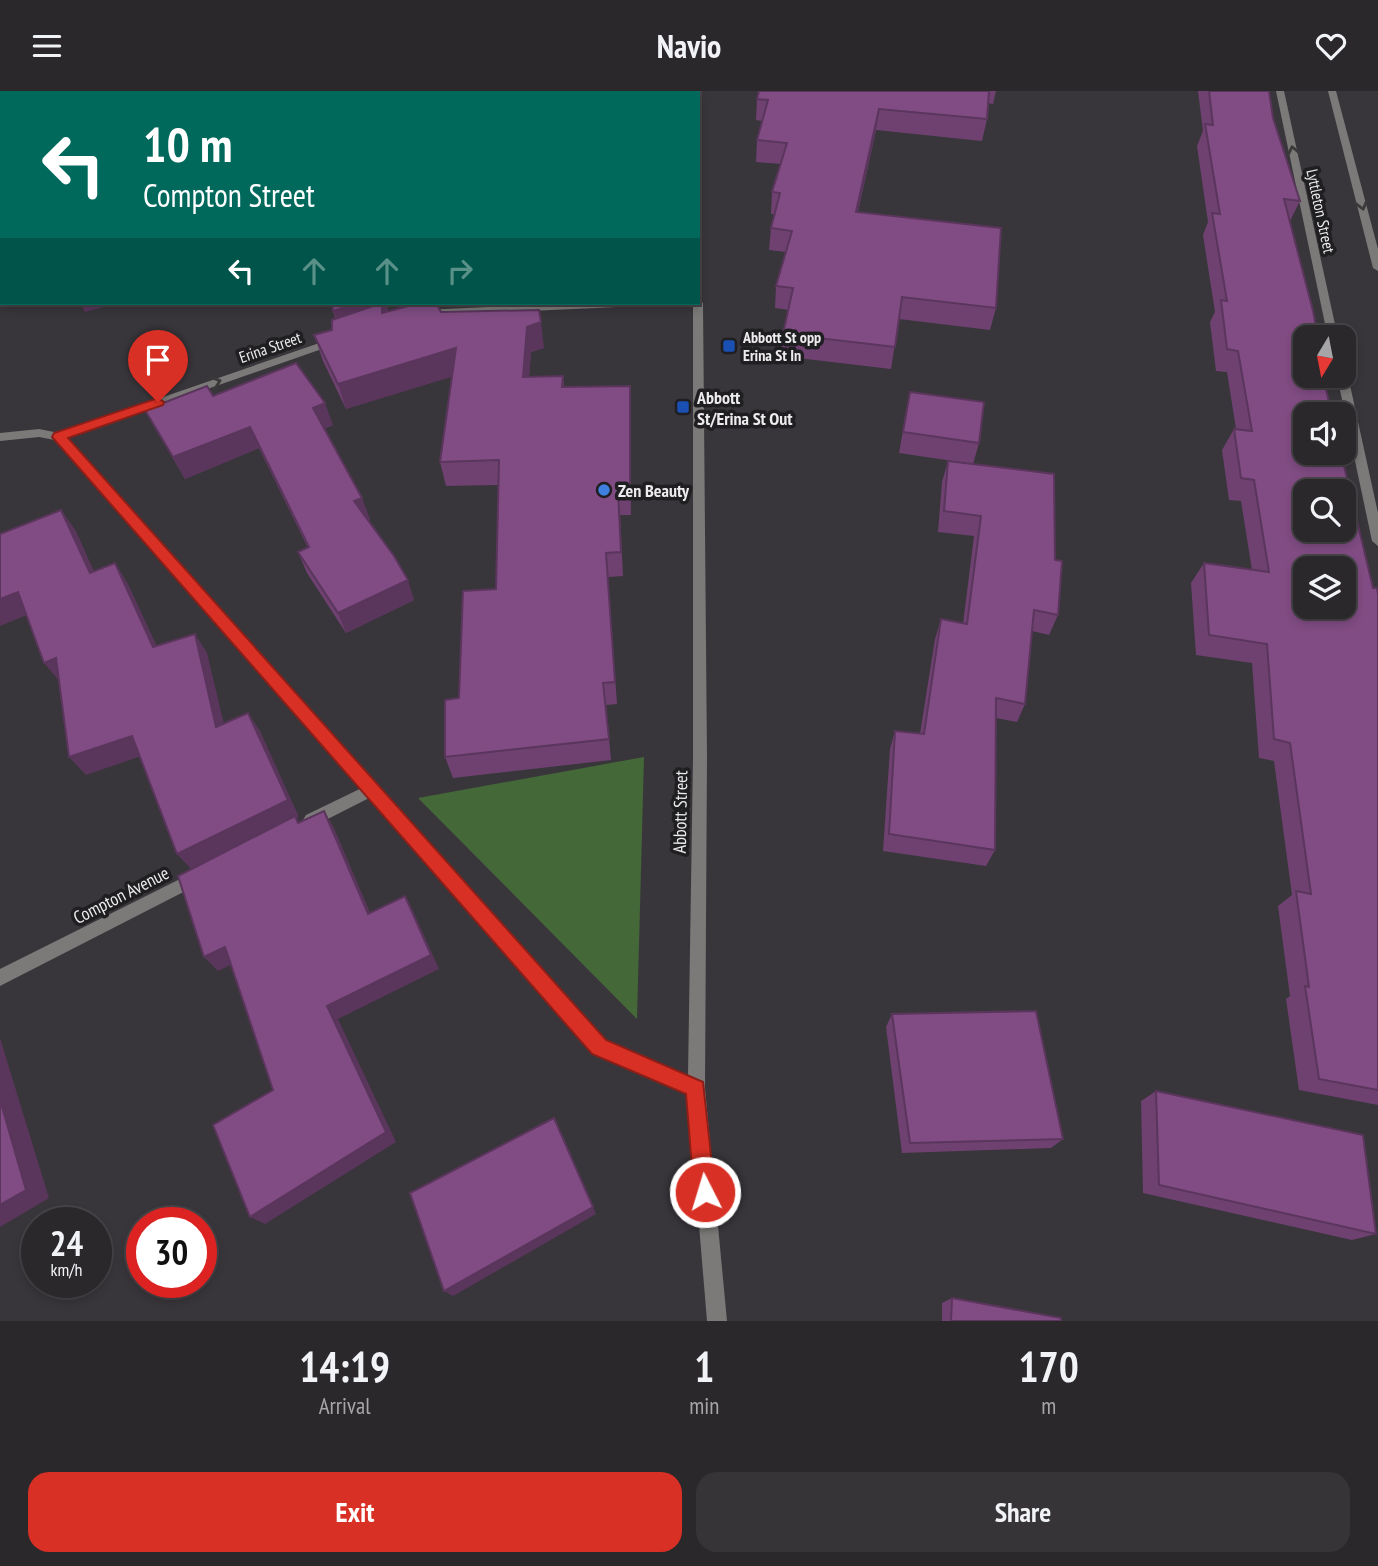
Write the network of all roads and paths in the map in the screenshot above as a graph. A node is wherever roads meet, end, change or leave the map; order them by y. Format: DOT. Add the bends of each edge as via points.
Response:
graph roads {
  1 [pos="1280,91"];
  2 [pos="1332,91"];
  3 [pos="1378,268"];
  4 [pos="535,305"];
  5 [pos="698,305"];
  6 [pos="431,307"];
  7 [pos="406,316"];
  8 [pos="1330,325"];
  9 [pos="342,338"];
  10 [pos="1345,389"];
  11 [pos="0,437"];
  12 [pos="59,437"];
  13 [pos="1378,541"];
  14 [pos="372,789"];
  15 [pos="294,828"];
  16 [pos="208,872"];
  17 [pos="0,978"];
  18 [pos="696,1089"];
  19 [pos="716,1321"];
  8 -- 1 [label="street, Lyttleton Street, one-way"];
  2 -- 3 [label="street, one-way"];
  4 -- 6 [label="street"];
  5 -- 18 [label="street, Abbott Street"];
  6 -- 7 [label="street"];
  12 -- 9 [label="street, Erina Street, one-way"];
  10 -- 13 [label="street"];
  11 -- 12 [label="street, Erina Street" via="39,433"];
  12 -- 14 [label="street"];
  14 -- 15 [label="street"];
  14 -- 18 [label="street" via="599,1047"];
  16 -- 17 [label="street, Compton Avenue"];
  18 -- 19 [label="street, Abbott Street"];
}
